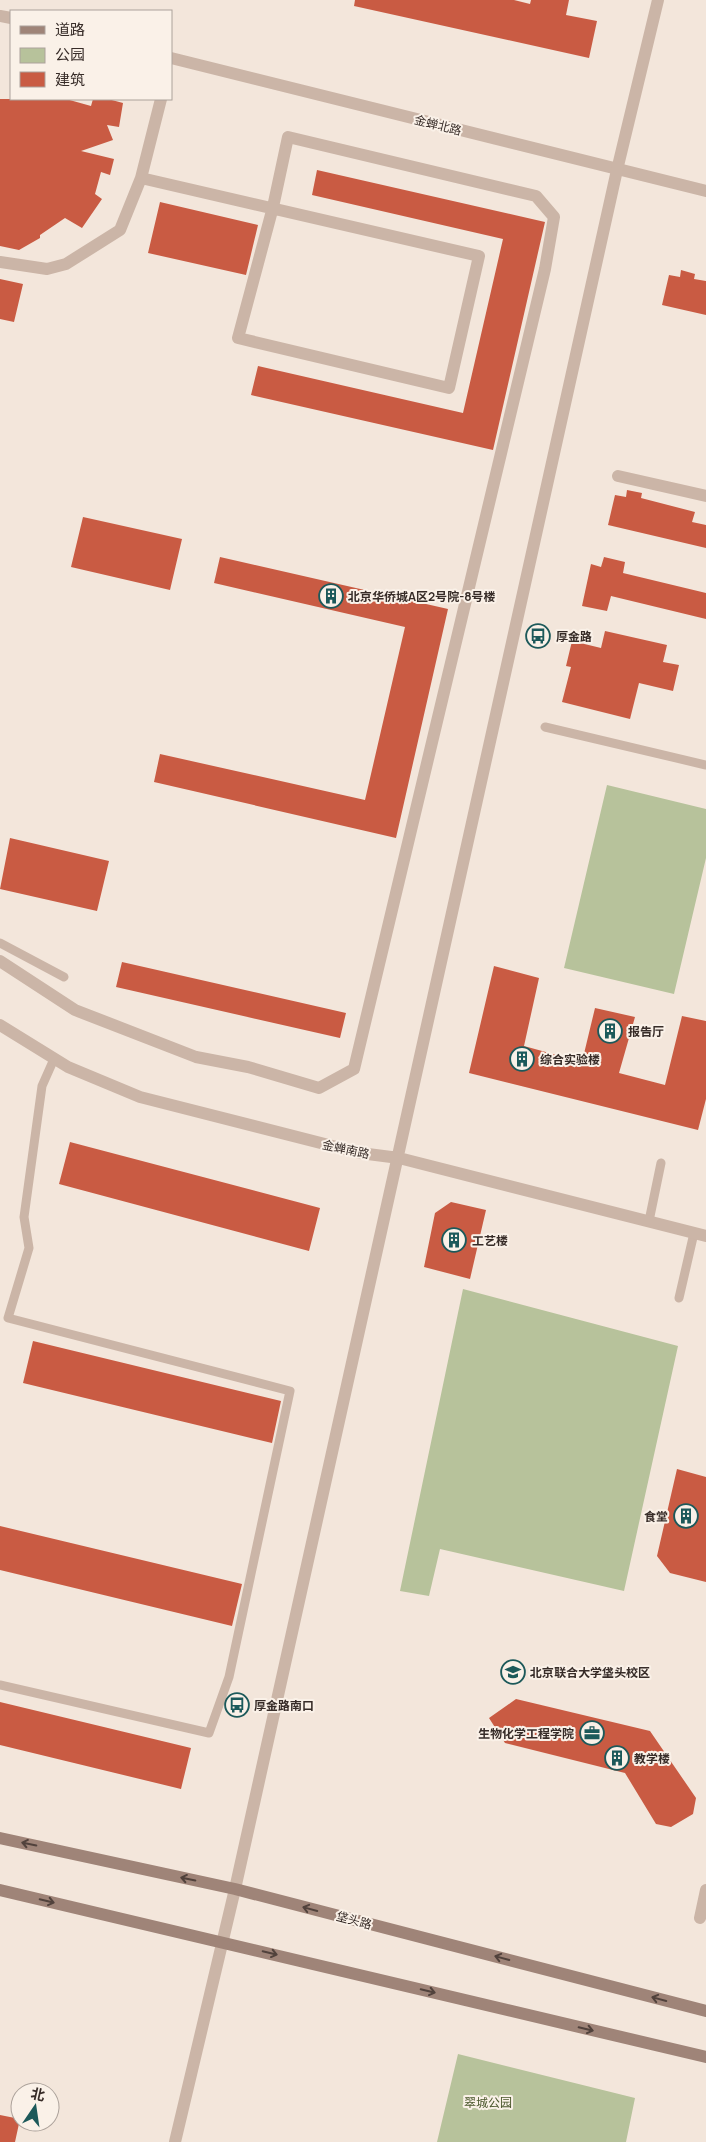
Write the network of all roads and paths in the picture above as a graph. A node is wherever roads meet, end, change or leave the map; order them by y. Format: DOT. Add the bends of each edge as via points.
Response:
graph roads {
  1 [pos="658,0"];
  2 [pos="172,58"];
  3 [pos="161,100"];
  4 [pos="617,170"];
  5 [pos="141,178"];
  6 [pos="706,191"];
  7 [pos="273,208"];
  8 [pos="0,262"];
  9 [pos="618,476"];
  10 [pos="706,496"];
  11 [pos="545,727"];
  12 [pos="706,766"];
  13 [pos="0,943"];
  14 [pos="0,961"];
  15 [pos="64,977"];
  16 [pos="0,1025"];
  17 [pos="54,1059"];
  18 [pos="399,1158"];
  19 [pos="661,1163"];
  20 [pos="649,1221"];
  21 [pos="700,1234"];
  22 [pos="679,1298"];
  23 [pos="0,1684"];
  24 [pos="0,1838"];
  25 [pos="0,1890"];
  26 [pos="235,1890"];
  27 [pos="706,1890"];
  28 [pos="700,1918"];
  29 [pos="223,1942"];
  30 [pos="706,2012"];
  31 [pos="706,2057"];
  32 [pos="175,2142"];
  1 -- 4 [label="street"];
  2 -- 4 [label="street, 金蝉北路"];
  3 -- 5 [label="street"];
  4 -- 6 [label="street, 金蝉北路"];
  4 -- 18 [label="street"];
  5 -- 7 [label="street"];
  5 -- 8 [label="street" via="120,230 66,264 47,270"];
  7 -- 7 [label="street" via="238,338 449,388 479,256"];
  7 -- 14 [label="street" via="288,137 536,196 554,217 545,269 354,1069 319,1088 196,1057 75,1010"];
  9 -- 10 [label="street"];
  11 -- 12 [label="lane"];
  13 -- 15 [label="lane"];
  16 -- 17 [label="street, 金蝉南路"];
  17 -- 18 [label="street, 金蝉南路" via="140,1097 360,1154"];
  17 -- 23 [label="lane" via="42,1086 24,1217 29,1248 8,1318 290,1391 229,1677 209,1733"];
  18 -- 20 [label="street, 金蝉南路"];
  18 -- 26 [label="street"];
  19 -- 20 [label="lane"];
  20 -- 21 [label="street, 金蝉南路"];
  21 -- 22 [label="lane"];
  26 -- 24 [label="main road, 垡头路, one-way"];
  25 -- 29 [label="main road, one-way"];
  26 -- 29 [label="street"];
  30 -- 26 [label="main road, 垡头路, one-way"];
  27 -- 28 [label="street"];
  29 -- 31 [label="main road, one-way"];
  29 -- 32 [label="street"];
}
